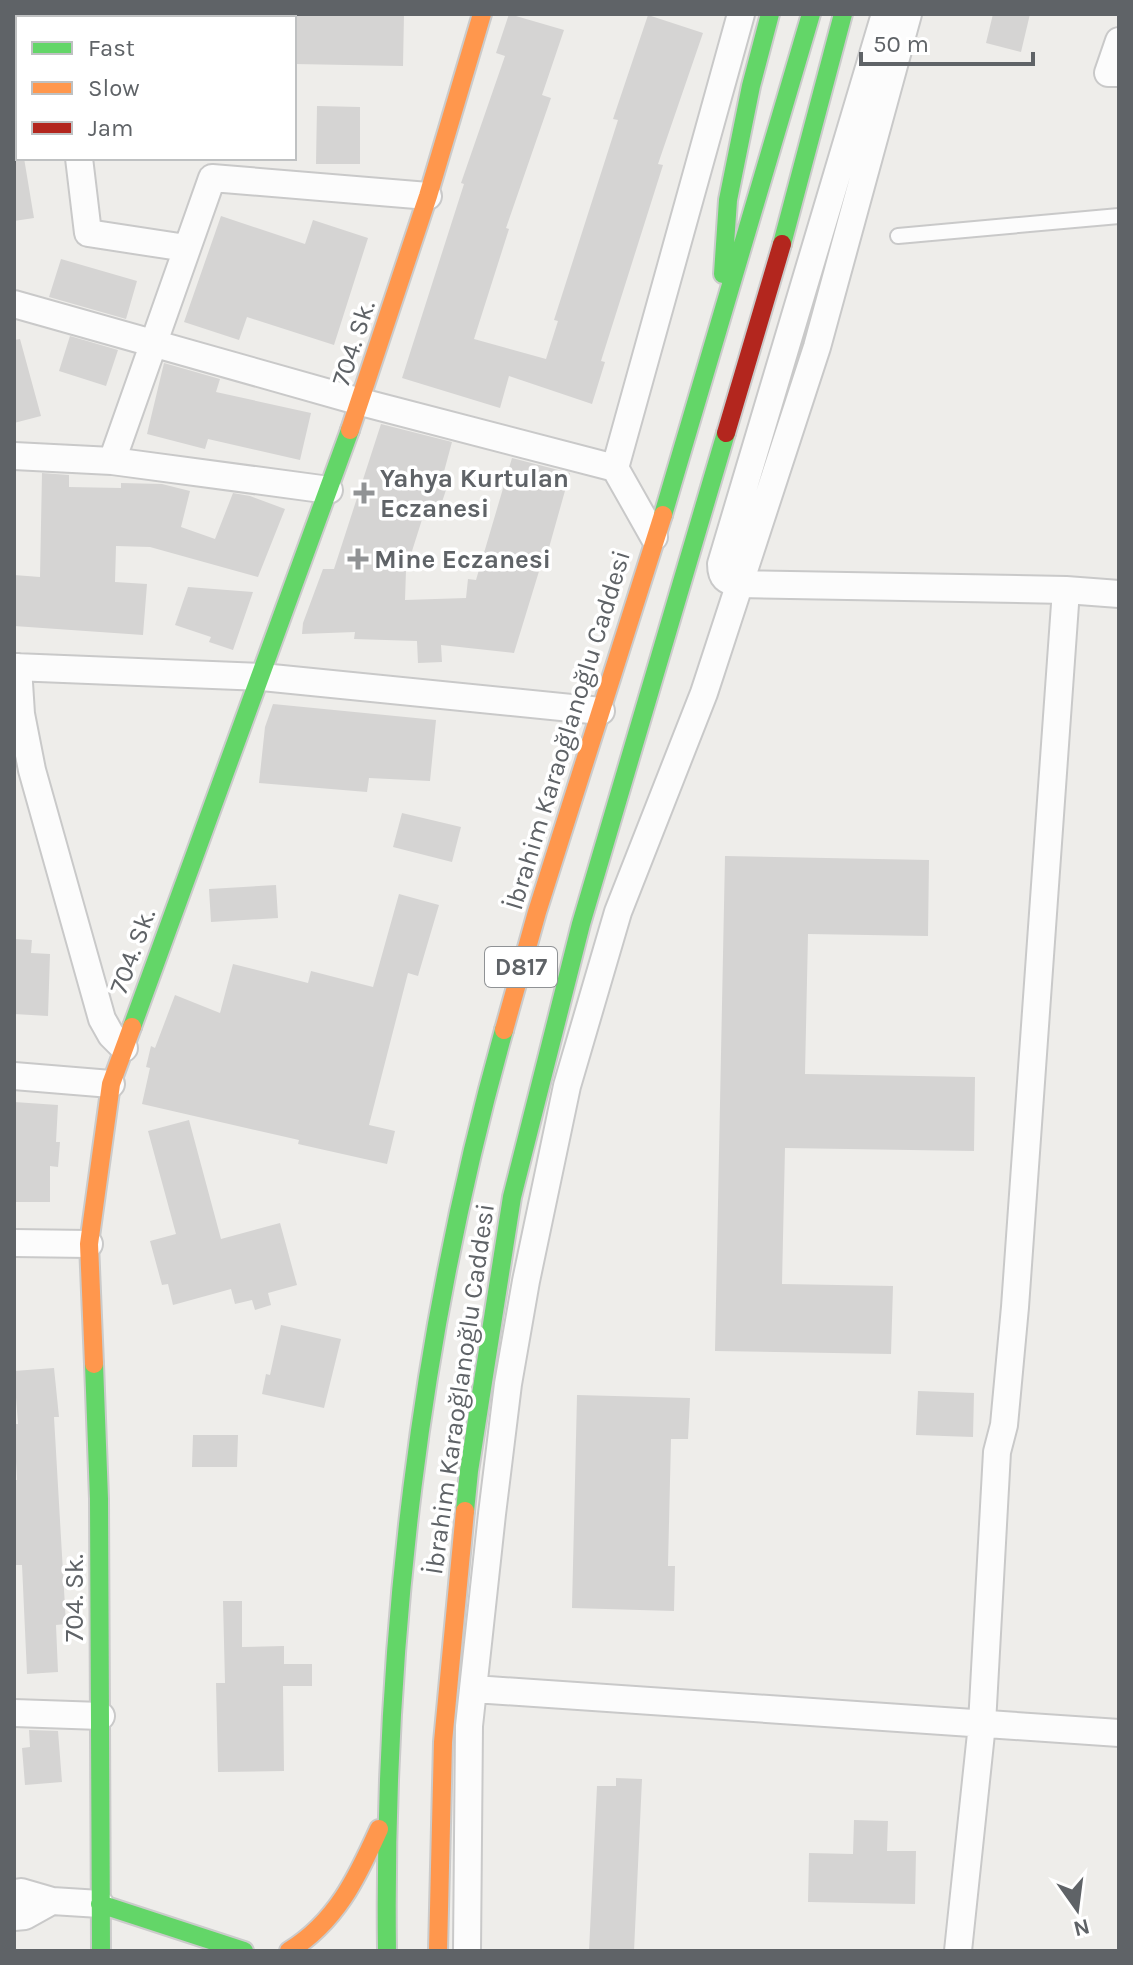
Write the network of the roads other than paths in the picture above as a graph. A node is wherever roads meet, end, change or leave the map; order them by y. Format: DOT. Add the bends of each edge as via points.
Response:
graph roads {
  1 [pos="482,14"];
  2 [pos="741,14"];
  3 [pos="770,14"];
  4 [pos="811,14"];
  5 [pos="843,14"];
  6 [pos="885,14"];
  7 [pos="908,14"];
  8 [pos="1119,41"];
  9 [pos="1119,73"];
  10 [pos="79,160"];
  11 [pos="428,196"];
  12 [pos="1119,216"];
  13 [pos="898,236"];
  14 [pos="818,241"];
  15 [pos="845,247"];
  16 [pos="186,248"];
  17 [pos="14,304"];
  18 [pos="720,323"];
  19 [pos="152,343"];
  20 [pos="361,402"];
  21 [pos="14,456"];
  22 [pos="112,461"];
  23 [pos="615,468"];
  24 [pos="329,490"];
  25 [pos="654,537"];
  26 [pos="739,584"];
  27 [pos="1066,590"];
  28 [pos="1119,594"];
  29 [pos="16,667"];
  30 [pos="262,677"];
  31 [pos="601,711"];
  32 [pos="124,1048"];
  33 [pos="14,1076"];
  34 [pos="111,1084"];
  35 [pos="14,1243"];
  36 [pos="89,1244"];
  37 [pos="474,1689"];
  38 [pos="14,1713"];
  39 [pos="101,1716"];
  40 [pos="982,1724"];
  41 [pos="1119,1733"];
  42 [pos="388,1808"];
  43 [pos="14,1893"];
  44 [pos="52,1901"];
  45 [pos="100,1904"];
  46 [pos="14,1917"];
  47 [pos="101,1951"];
  48 [pos="244,1951"];
  49 [pos="289,1951"];
  50 [pos="387,1951"];
  51 [pos="438,1951"];
  52 [pos="467,1951"];
  53 [pos="958,1951"];
  1 -- 11 [label="main road, 704. Sk."];
  2 -- 23 [label="street"];
  3 -- 18 [label="main road" via="728,200"];
  4 -- 18 [label="main road, İbrahim Karaoğlanoğlu Caddesi / D817"];
  5 -- 51 [label="main road, İbrahim Karaoğlanoğlu Caddesi / D817" via="780,251 581,924 512,1197 469,1471 443,1742"];
  6 -- 14 [label="street"];
  7 -- 15 [label="street"];
  8 -- 9 [label="street" via="1108,73"];
  10 -- 16 [label="street" via="88,233"];
  11 -- 16 [label="street" via="212,178"];
  11 -- 20 [label="main road, 704. Sk."];
  12 -- 13 [label="lane"];
  14 -- 15 [label="street"];
  14 -- 26 [label="street" via="721,564 721,575"];
  15 -- 26 [label="street"];
  16 -- 19 [label="street"];
  17 -- 19 [label="street"];
  18 -- 25 [label="main road, İbrahim Karaoğlanoğlu Caddesi / D817"];
  19 -- 20 [label="street"];
  19 -- 22 [label="street"];
  20 -- 23 [label="street"];
  20 -- 24 [label="main road, 704. Sk."];
  21 -- 22 [label="street"];
  22 -- 24 [label="street"];
  23 -- 25 [label="street"];
  24 -- 30 [label="main road, 704. Sk."];
  25 -- 31 [label="main road, İbrahim Karaoğlanoğlu Caddesi / D817"];
  26 -- 27 [label="street"];
  26 -- 37 [label="street" via="704,693 618,912 567,1086 508,1384"];
  27 -- 28 [label="street"];
  27 -- 40 [label="street" via="1015,1307 997,1452"];
  29 -- 30 [label="street"];
  29 -- 32 [label="street" via="25,742 102,1019"];
  30 -- 31 [label="street"];
  30 -- 32 [label="main road, 704. Sk."];
  31 -- 42 [label="main road, İbrahim Karaoğlanoğlu Caddesi / D817" via="481,1111 435,1335 400,1586"];
  32 -- 34 [label="main road, 704. Sk."];
  33 -- 34 [label="street"];
  34 -- 36 [label="main road, 704. Sk."];
  35 -- 36 [label="street"];
  36 -- 39 [label="main road, 704. Sk."];
  37 -- 40 [label="street"];
  37 -- 52 [label="street" via="467,1779"];
  38 -- 39 [label="street"];
  39 -- 45 [label="main road, 704. Sk."];
  40 -- 41 [label="street"];
  40 -- 53 [label="street"];
  42 -- 49 [label="main road" via="338,1910"];
  42 -- 50 [label="main road, İbrahim Karaoğlanoğlu Caddesi / D817"];
  43 -- 44 [label="street"];
  44 -- 45 [label="street"];
  44 -- 46 [label="street"];
  45 -- 47 [label="main road, 704. Sk."];
  45 -- 48 [label="main road"];
}
